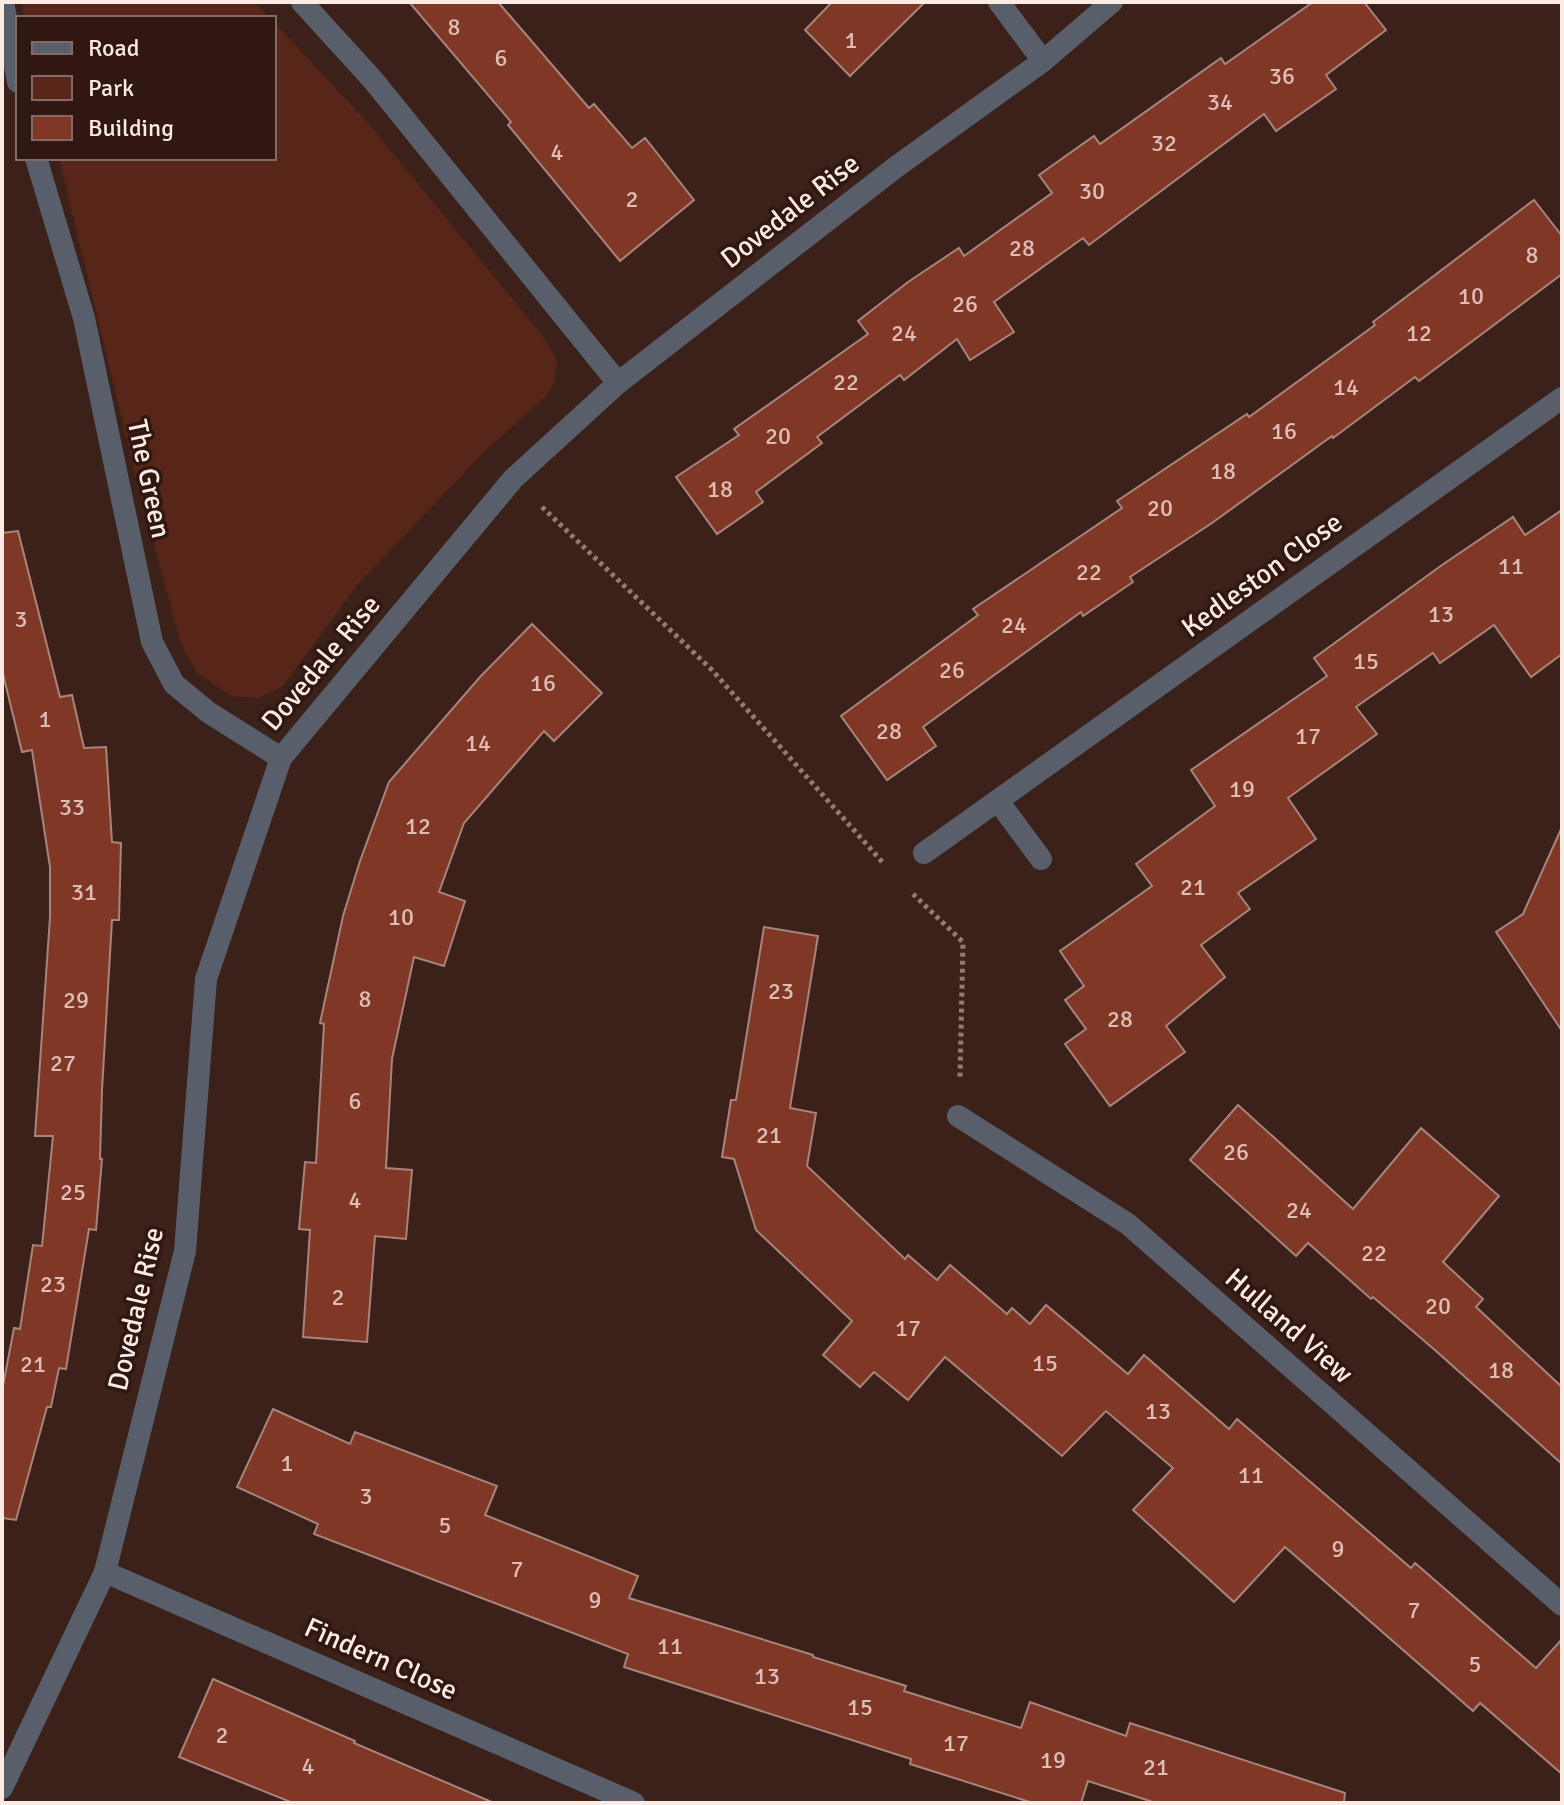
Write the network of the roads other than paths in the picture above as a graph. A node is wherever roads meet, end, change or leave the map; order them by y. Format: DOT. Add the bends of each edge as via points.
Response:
graph roads {
  1 [pos="3,2"];
  2 [pos="302,2"];
  3 [pos="999,2"];
  4 [pos="1112,2"];
  5 [pos="1043,61"];
  6 [pos="16,71"];
  7 [pos="37,160"];
  8 [pos="618,383"];
  9 [pos="1562,398"];
  10 [pos="281,758"];
  11 [pos="998,801"];
  12 [pos="924,853"];
  13 [pos="1041,859"];
  14 [pos="958,1116"];
  15 [pos="105,1572"];
  16 [pos="1562,1605"];
  17 [pos="2,1788"];
  18 [pos="634,1803"];
  1 -- 6 [label="street"];
  2 -- 8 [label="street" via="373,80"];
  3 -- 5 [label="street"];
  4 -- 5 [label="street, Dovedale Rise"];
  5 -- 8 [label="street, Dovedale Rise" via="896,167"];
  7 -- 10 [label="street, The Green" via="84,318 152,642 174,684"];
  8 -- 10 [label="street, Dovedale Rise" via="513,479"];
  9 -- 11 [label="street, Kedleston Close"];
  10 -- 15 [label="street, Dovedale Rise" via="206,979 185,1251"];
  11 -- 12 [label="street, Kedleston Close"];
  11 -- 13 [label="street"];
  14 -- 16 [label="street, Hulland View" via="1128,1224"];
  15 -- 17 [label="street, Dovedale Rise"];
  15 -- 18 [label="street, Findern Close"];
}
